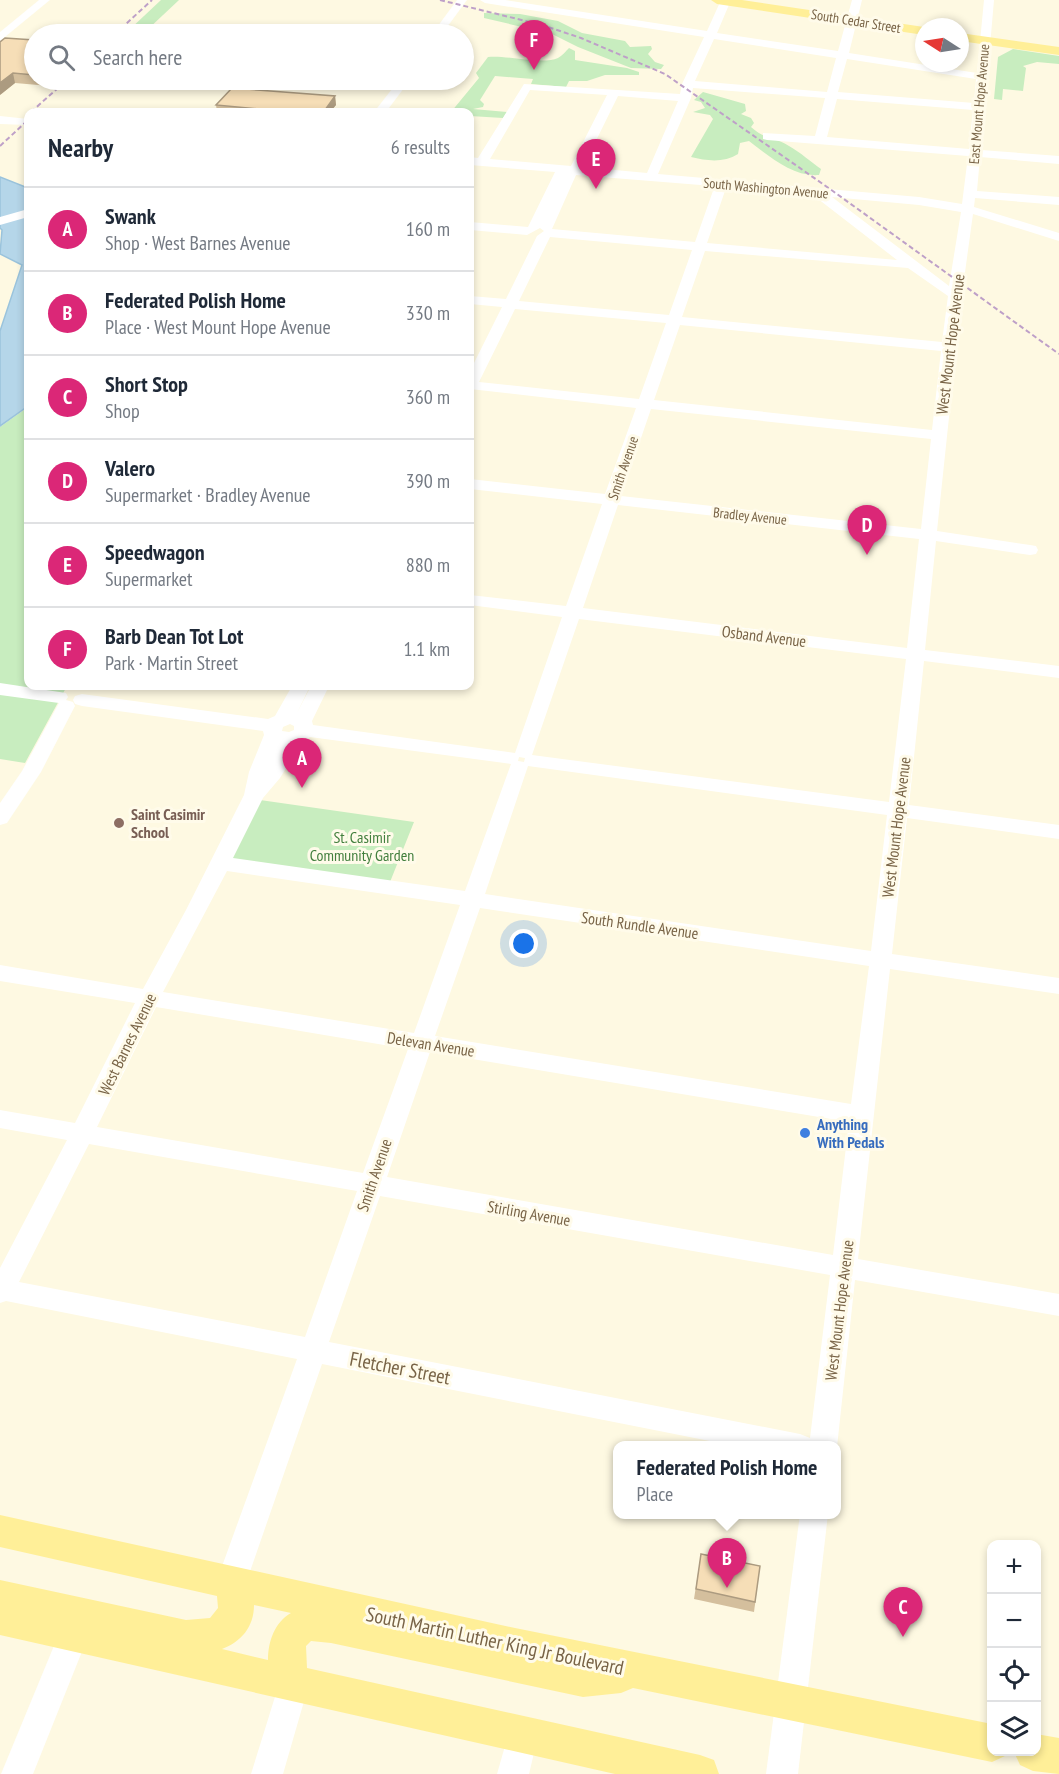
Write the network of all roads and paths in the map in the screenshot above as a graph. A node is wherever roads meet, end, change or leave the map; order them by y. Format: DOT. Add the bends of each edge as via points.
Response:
graph roads {
  1 [pos="45,0"];
  2 [pos="462,0"];
  3 [pos="485,0"];
  4 [pos="575,0"];
  5 [pos="723,0"];
  6 [pos="857,0"];
  7 [pos="989,0"];
  8 [pos="566,13"];
  9 [pos="9,14"];
  10 [pos="28,15"];
  11 [pos="852,21"];
  12 [pos="444,24"];
  13 [pos="915,31"];
  14 [pos="710,35"];
  15 [pos="0,38"];
  16 [pos="969,38"];
  17 [pos="986,40"];
  18 [pos="1059,51"];
  19 [pos="843,55"];
  20 [pos="983,77"];
  21 [pos="688,84"];
  22 [pos="396,90"];
  23 [pos="614,92"];
  24 [pos="832,95"];
  25 [pos="685,98"];
  26 [pos="980,107"];
  27 [pos="383,108"];
  28 [pos="0,120"];
  29 [pos="24,122"];
  30 [pos="767,136"];
  31 [pos="820,140"];
  32 [pos="975,153"];
  33 [pos="1059,160"];
  34 [pos="476,161"];
  35 [pos="571,170"];
  36 [pos="651,177"];
  37 [pos="720,183"];
  38 [pos="817,192"];
  39 [pos="968,201"];
  40 [pos="1059,201"];
  41 [pos="24,214"];
  42 [pos="0,221"];
  43 [pos="474,226"];
  44 [pos="538,232"];
  45 [pos="1059,237"];
  46 [pos="700,247"];
  47 [pos="912,264"];
  48 [pos="955,294"];
  49 [pos="474,300"];
  50 [pos="503,304"];
  51 [pos="675,320"];
  52 [pos="950,347"];
  53 [pos="474,349"];
  54 [pos="474,376"];
  55 [pos="474,384"];
  56 [pos="645,404"];
  57 [pos="939,435"];
  58 [pos="474,484"];
  59 [pos="612,500"];
  60 [pos="928,536"];
  61 [pos="1030,550"];
  62 [pos="474,601"];
  63 [pos="572,613"];
  64 [pos="915,654"];
  65 [pos="1059,672"];
  66 [pos="0,690"];
  67 [pos="300,690"];
  68 [pos="317,690"];
  69 [pos="72,696"];
  70 [pos="289,728"];
  71 [pos="522,760"];
  72 [pos="898,810"];
  73 [pos="0,818"];
  74 [pos="1059,832"];
  75 [pos="221,863"];
  76 [pos="472,900"];
  77 [pos="880,960"];
  78 [pos="0,973"];
  79 [pos="1059,986"];
  80 [pos="149,998"];
  81 [pos="421,1042"];
  82 [pos="861,1115"];
  83 [pos="0,1119"];
  84 [pos="82,1134"];
  85 [pos="371,1185"];
  86 [pos="844,1269"];
  87 [pos="1,1291"];
  88 [pos="1059,1305"];
  89 [pos="312,1351"];
  90 [pos="774,1441"];
  91 [pos="824,1441"];
  92 [pos="813,1519"];
  93 [pos="0,1530"];
  94 [pos="231,1583"];
  95 [pos="0,1597"];
  96 [pos="0,1618"];
  97 [pos="74,1634"];
  98 [pos="645,1673"];
  99 [pos="294,1684"];
  100 [pos="789,1701"];
  101 [pos="522,1736"];
  102 [pos="987,1742"];
  103 [pos="1041,1754"];
  104 [pos="1059,1757"];
  105 [pos="17,1774"];
  106 [pos="267,1774"];
  107 [pos="513,1774"];
  108 [pos="700,1774"];
  109 [pos="782,1774"];
  1 -- 10 [label="street"];
  2 -- 12 [label="street"];
  3 -- 8 [label="street"];
  4 -- 8 [label="street"];
  5 -- 11 [label="main road, South Cedar Street"];
  5 -- 14 [label="street"];
  6 -- 11 [label="street"];
  7 -- 17 [label="street, East Mount Hope Avenue"];
  8 -- 14 [label="street"];
  9 -- 10 [label="street"];
  10 -- 15 [label="street"];
  11 -- 13 [label="main road, South Cedar Street"];
  11 -- 19 [label="street"];
  14 -- 19 [label="street"];
  14 -- 21 [label="street"];
  16 -- 17 [label="main road"];
  17 -- 18 [label="main road"];
  17 -- 20 [label="street, East Mount Hope Avenue"];
  19 -- 20 [label="street"];
  19 -- 24 [label="street"];
  20 -- 26 [label="street, East Mount Hope Avenue"];
  21 -- 24 [label="street"];
  21 -- 25 [label="street"];
  22 -- 27 [label="street"];
  23 -- 25 [label="street"];
  23 -- 34 [label="street" via="528,86"];
  23 -- 35 [label="street"];
  24 -- 26 [label="street"];
  24 -- 31 [label="street"];
  25 -- 36 [label="street"];
  26 -- 32 [label="street, East Mount Hope Avenue"];
  28 -- 29 [label="street"];
  30 -- 31 [label="street"];
  31 -- 32 [label="street"];
  32 -- 33 [label="street"];
  32 -- 39 [label="street, East Mount Hope Avenue"];
  34 -- 35 [label="street, South Washington Avenue"];
  35 -- 36 [label="street, South Washington Avenue"];
  35 -- 44 [label="street"];
  36 -- 37 [label="street, South Washington Avenue"];
  37 -- 38 [label="street, South Washington Avenue"];
  37 -- 46 [label="street, Smith Avenue"];
  38 -- 39 [label="street, South Washington Avenue"];
  38 -- 47 [label="street"];
  39 -- 40 [label="street"];
  39 -- 45 [label="street, South Washington Avenue" via="1000,217"];
  39 -- 48 [label="street, West Mount Hope Avenue"];
  41 -- 42 [label="street"];
  43 -- 44 [label="street"];
  44 -- 46 [label="street"];
  44 -- 50 [label="street"];
  46 -- 47 [label="street"];
  46 -- 51 [label="street, Smith Avenue"];
  47 -- 48 [label="street"];
  48 -- 52 [label="street, West Mount Hope Avenue"];
  49 -- 50 [label="street"];
  50 -- 51 [label="street"];
  50 -- 53 [label="street"];
  50 -- 54 [label="street"];
  51 -- 52 [label="street"];
  51 -- 56 [label="street, Smith Avenue"];
  52 -- 57 [label="street, West Mount Hope Avenue"];
  55 -- 56 [label="street"];
  56 -- 57 [label="street"];
  56 -- 59 [label="street, Smith Avenue"];
  57 -- 60 [label="street, West Mount Hope Avenue"];
  58 -- 59 [label="street, Bradley Avenue"];
  59 -- 60 [label="street, Bradley Avenue"];
  59 -- 63 [label="street, Smith Avenue"];
  60 -- 61 [label="street, Bradley Avenue"];
  60 -- 64 [label="street, West Mount Hope Avenue"];
  62 -- 63 [label="street, Osband Avenue"];
  63 -- 64 [label="street, Osband Avenue"];
  63 -- 71 [label="street, Smith Avenue"];
  64 -- 65 [label="street, Osband Avenue"];
  64 -- 72 [label="street, West Mount Hope Avenue"];
  66 -- 69 [label="street"];
  67 -- 70 [label="street, West Barnes Avenue"];
  68 -- 70 [label="street, West Barnes Avenue"];
  69 -- 70 [label="street"];
  69 -- 73 [label="street" via="31,772"];
  70 -- 71 [label="street"];
  70 -- 75 [label="street, West Barnes Avenue" via="259,772 254,795"];
  71 -- 72 [label="street"];
  71 -- 76 [label="street, Smith Avenue"];
  72 -- 74 [label="street"];
  72 -- 77 [label="street, West Mount Hope Avenue"];
  75 -- 76 [label="street, South Rundle Avenue"];
  75 -- 80 [label="street, West Barnes Avenue"];
  76 -- 77 [label="street, South Rundle Avenue"];
  76 -- 81 [label="street, Smith Avenue"];
  77 -- 79 [label="street, South Rundle Avenue"];
  77 -- 82 [label="street, West Mount Hope Avenue"];
  78 -- 80 [label="street, Delevan Avenue"];
  80 -- 81 [label="street, Delevan Avenue"];
  80 -- 84 [label="street, West Barnes Avenue"];
  81 -- 82 [label="street, Delevan Avenue"];
  81 -- 85 [label="street, Smith Avenue"];
  82 -- 86 [label="street, West Mount Hope Avenue"];
  83 -- 84 [label="street, Stirling Avenue"];
  84 -- 85 [label="street, Stirling Avenue"];
  84 -- 87 [label="street, West Barnes Avenue"];
  85 -- 86 [label="street, Stirling Avenue"];
  85 -- 89 [label="street, Smith Avenue"];
  86 -- 88 [label="street, Stirling Avenue"];
  86 -- 91 [label="street, West Mount Hope Avenue"];
  87 -- 89 [label="street, Fletcher Street"];
  89 -- 90 [label="street, Fletcher Street"];
  89 -- 94 [label="street, Smith Avenue"];
  92 -- 100 [label="street"];
  93 -- 94 [label="main road, South Martin Luther King Jr Boulevard"];
  94 -- 95 [label="main road" via="238,1610 231,1625 201,1639"];
  94 -- 98 [label="main road, South Martin Luther King Jr Boulevard"];
  96 -- 97 [label="main road"];
  97 -- 99 [label="main road"];
  97 -- 105 [label="street"];
  98 -- 99 [label="main road" via="583,1679 314,1623 291,1636 288,1673"];
  98 -- 100 [label="main road, South Martin Luther King Jr Boulevard"];
  99 -- 101 [label="main road"];
  99 -- 106 [label="street"];
  100 -- 102 [label="main road, South Martin Luther King Jr Boulevard"];
  100 -- 109 [label="street"];
  101 -- 107 [label="street"];
  101 -- 108 [label="main road"];
  103 -- 104 [label="main road"];
}
